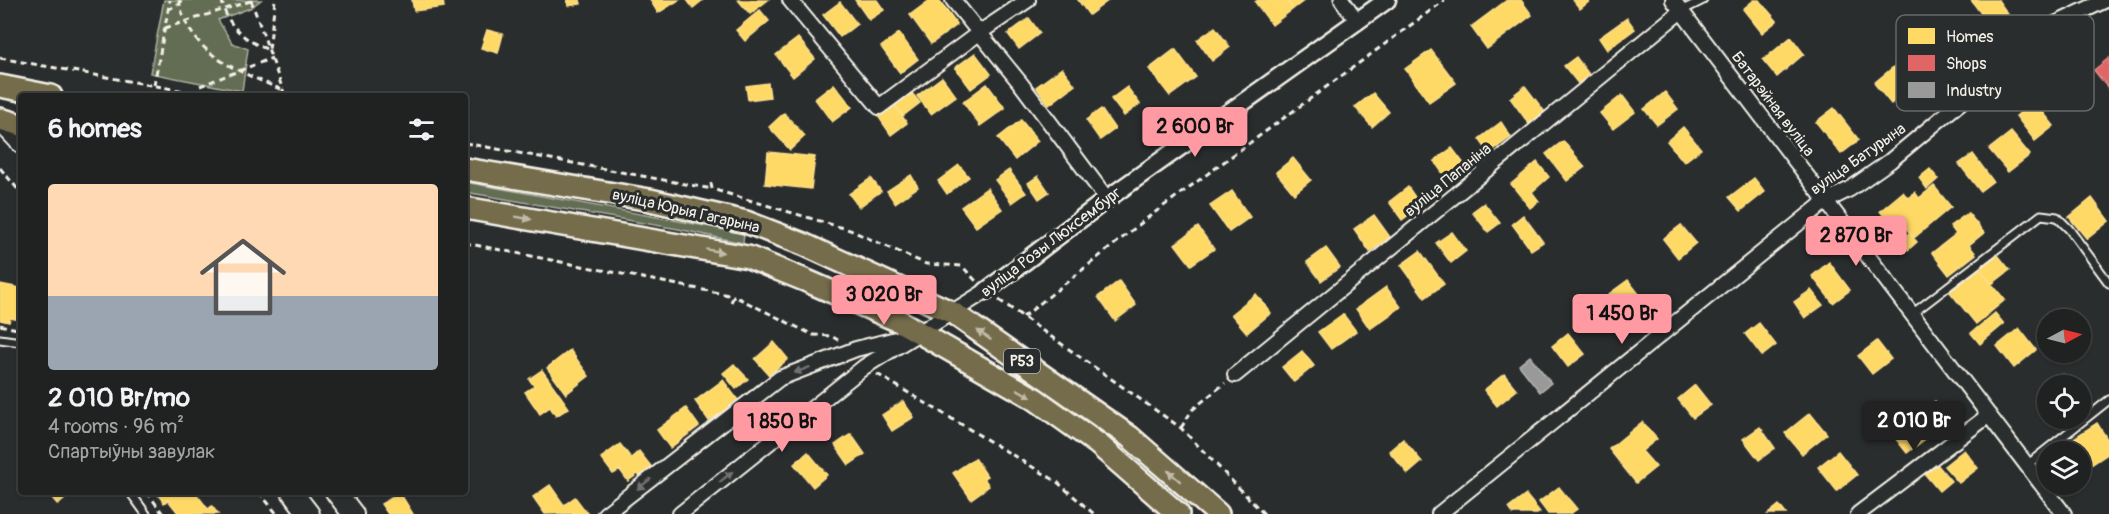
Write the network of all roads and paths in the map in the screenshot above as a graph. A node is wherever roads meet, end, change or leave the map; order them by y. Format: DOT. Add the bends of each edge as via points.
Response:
graph roads {
  1 [pos="170,0"];
  2 [pos="184,0"];
  3 [pos="222,0"];
  4 [pos="252,0"];
  5 [pos="275,0"];
  6 [pos="790,0"];
  7 [pos="953,0"];
  8 [pos="1028,0"];
  9 [pos="1342,0"];
  10 [pos="1387,0"];
  11 [pos="1445,0"];
  12 [pos="1703,0"];
  13 [pos="2106,0"];
  14 [pos="179,2"];
  15 [pos="1677,5"];
  16 [pos="168,10"];
  17 [pos="224,10"];
  18 [pos="2074,15"];
  19 [pos="1357,21"];
  20 [pos="185,22"];
  21 [pos="165,28"];
  22 [pos="979,33"];
  23 [pos="268,50"];
  24 [pos="0,58"];
  25 [pos="272,58"];
  26 [pos="241,71"];
  27 [pos="154,85"];
  28 [pos="200,86"];
  29 [pos="0,87"];
  30 [pos="282,90"];
  31 [pos="25,93"];
  32 [pos="197,93"];
  33 [pos="284,93"];
  34 [pos="1950,111"];
  35 [pos="0,119"];
  36 [pos="18,124"];
  37 [pos="18,139"];
  38 [pos="468,144"];
  39 [pos="0,168"];
  40 [pos="468,170"];
  41 [pos="711,183"];
  42 [pos="18,189"];
  43 [pos="712,189"];
  44 [pos="1107,199"];
  45 [pos="1826,201"];
  46 [pos="468,209"];
  47 [pos="468,244"];
  48 [pos="2109,283"];
  49 [pos="986,291"];
  50 [pos="734,296"];
  51 [pos="731,302"];
  52 [pos="953,313"];
  53 [pos="1912,314"];
  54 [pos="1023,317"];
  55 [pos="0,325"];
  56 [pos="18,328"];
  57 [pos="919,333"];
  58 [pos="813,336"];
  59 [pos="0,339"];
  60 [pos="18,342"];
  61 [pos="864,367"];
  62 [pos="1235,375"];
  63 [pos="2109,400"];
  64 [pos="1989,415"];
  65 [pos="1181,428"];
  66 [pos="2027,465"];
  67 [pos="132,495"];
  68 [pos="149,495"];
  69 [pos="262,495"];
  70 [pos="294,495"];
  71 [pos="338,495"];
  72 [pos="146,514"];
  73 [pos="163,514"];
  74 [pos="277,514"];
  75 [pos="309,514"];
  76 [pos="353,514"];
  77 [pos="605,514"];
  78 [pos="680,514"];
  79 [pos="1094,514"];
  80 [pos="1178,514"];
  81 [pos="1218,514"];
  82 [pos="1264,514"];
  83 [pos="1439,514"];
  84 [pos="1858,514"];
  85 [pos="2064,514"];
  1 -- 16 [label="path"];
  2 -- 14 [label="path"];
  3 -- 17 [label="path"];
  4 -- 17 [label="path"];
  4 -- 23 [label="path"];
  5 -- 23 [label="path"];
  6 -- 22 [label="street" via="879,107"];
  7 -- 22 [label="street"];
  8 -- 22 [label="street"];
  9 -- 19 [label="street"];
  10 -- 19 [label="street, вуліца Розы Люксембург"];
  11 -- 54 [label="path" via="1150,216"];
  12 -- 15 [label="lane"];
  13 -- 18 [label="street, вуліца Батурына"];
  14 -- 16 [label="path"];
  14 -- 20 [label="path"];
  15 -- 45 [label="street, Батарэйная вуліца"];
  15 -- 62 [label="street, вуліца Папаніна"];
  16 -- 21 [label="path"];
  17 -- 20 [label="path"];
  17 -- 23 [label="path" via="240,33"];
  19 -- 44 [label="street, вуліца Розы Люксембург"];
  20 -- 21 [label="path"];
  20 -- 26 [label="path" via="210,53"];
  21 -- 27 [label="path"];
  22 -- 44 [label="street"];
  23 -- 25 [label="path"];
  24 -- 27 [label="path"];
  25 -- 26 [label="path"];
  25 -- 30 [label="path"];
  26 -- 28 [label="path"];
  26 -- 30 [label="path"];
  27 -- 32 [label="path"];
  29 -- 31 [label="main road"];
  30 -- 33 [label="path"];
  34 -- 45 [label="street, вуліца Батурына" via="1890,161"];
  35 -- 36 [label="main road"];
  35 -- 37 [label="main road"];
  38 -- 43 [label="path"];
  39 -- 42 [label="path"];
  40 -- 52 [label="main road, вуліца Юрыя Гагарына / Р53" via="650,200 746,222"];
  41 -- 43 [label="path"];
  43 -- 49 [label="path" via="849,230 926,264 962,266"];
  44 -- 49 [label="street, вуліца Розы Люксембург"];
  45 -- 53 [label="street, Батарэйная вуліца"];
  45 -- 83 [label="street, вуліца Батурына"];
  46 -- 57 [label="main road, вуліца Юрыя Гагарына / Р53, one-way" via="748,257"];
  47 -- 50 [label="path"];
  48 -- 53 [label="lane" via="2069,229 2056,217 2040,215"];
  49 -- 52 [label="street, вуліца Розы Люксембург"];
  49 -- 54 [label="path"];
  50 -- 51 [label="path"];
  50 -- 58 [label="path"];
  52 -- 57 [label="street, вуліца Розы Люксембург"];
  81 -- 52 [label="main road, вуліца Юрыя Гагарына / Р53, one-way" via="1130,437"];
  53 -- 64 [label="street, Батарэйная вуліца"];
  54 -- 65 [label="path"];
  55 -- 56 [label="path"];
  57 -- 61 [label="street"];
  57 -- 77 [label="street, one-way" via="856,349 780,378"];
  57 -- 80 [label="main road, вуліца Юрыя Гагарына / Р53, one-way" via="1035,399 1098,444"];
  59 -- 60 [label="lane"];
  78 -- 61 [label="street, one-way"];
  61 -- 79 [label="path" via="1056,481"];
  62 -- 65 [label="path" via="1192,410"];
  63 -- 66 [label="lane"];
  64 -- 66 [label="street, Батарэйная вуліца"];
  64 -- 84 [label="street"];
  65 -- 82 [label="path"];
  66 -- 85 [label="street, Батарэйная вуліца"];
  67 -- 72 [label="lane"];
  68 -- 73 [label="path"];
  69 -- 74 [label="path"];
  70 -- 75 [label="main road"];
  71 -- 76 [label="main road"];
}
